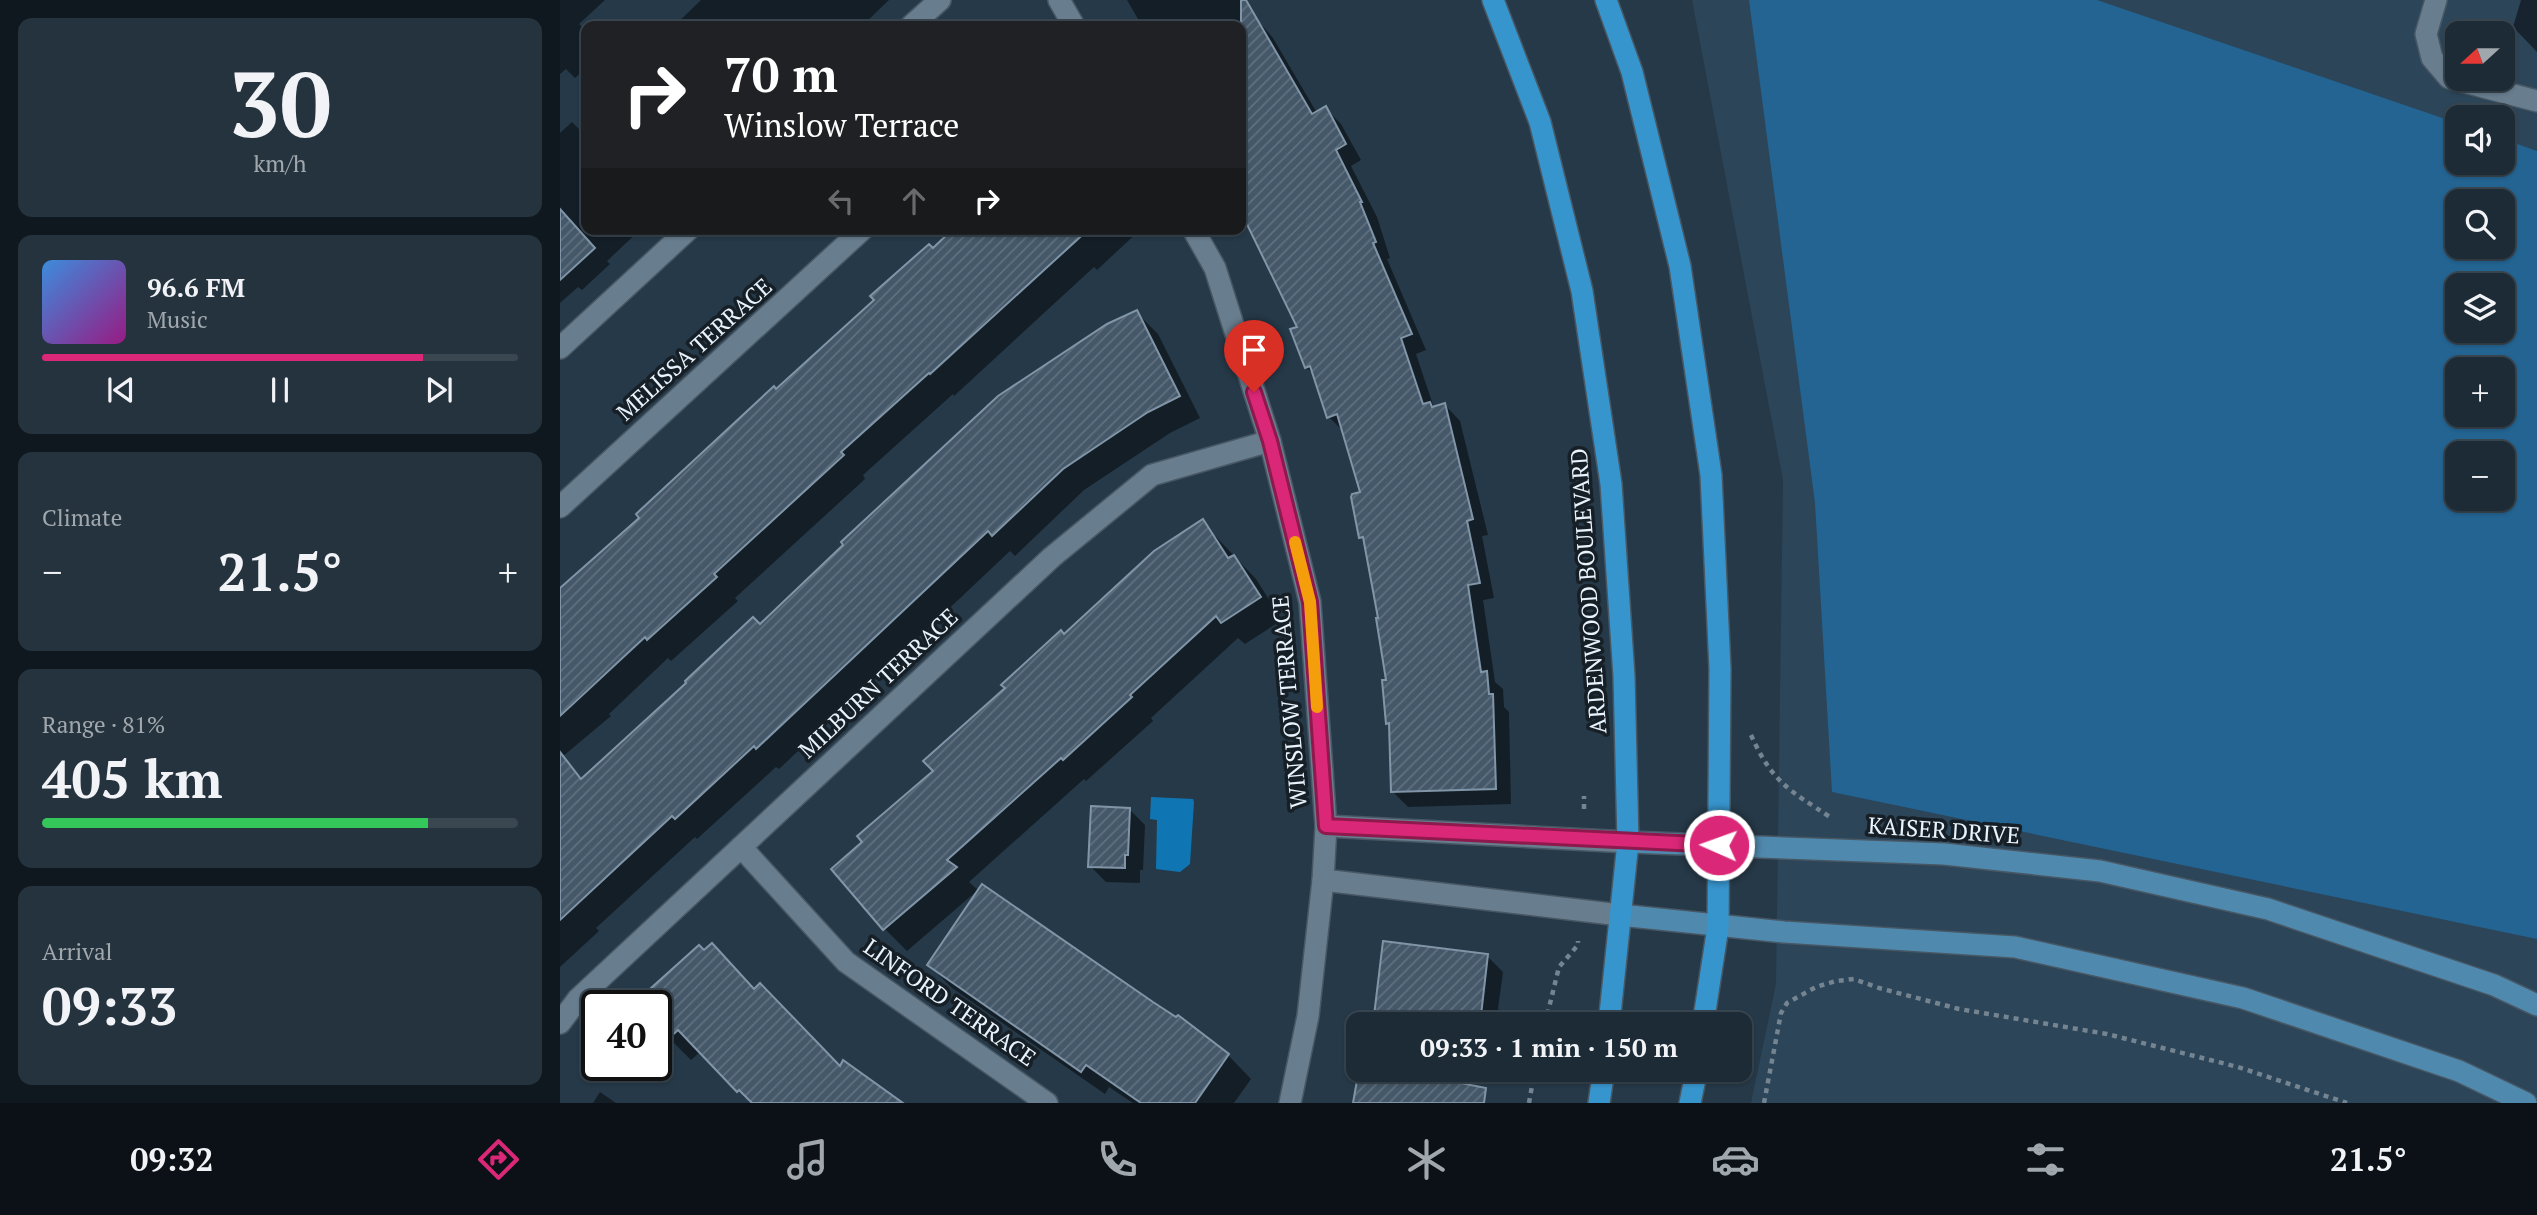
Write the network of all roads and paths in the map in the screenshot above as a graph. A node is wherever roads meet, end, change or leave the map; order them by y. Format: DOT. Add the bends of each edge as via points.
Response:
graph roads {
  1 [pos="940,0"];
  2 [pos="1059,0"];
  3 [pos="1493,0"];
  4 [pos="1606,0"];
  5 [pos="2436,0"];
  6 [pos="917,21"];
  7 [pos="1071,21"];
  8 [pos="2537,102"];
  9 [pos="682,235"];
  10 [pos="856,235"];
  11 [pos="1196,235"];
  12 [pos="560,348"];
  13 [pos="1270,441"];
  14 [pos="560,507"];
  15 [pos="1747,728"];
  16 [pos="1832,819"];
  17 [pos="1326,826"];
  18 [pos="1628,842"];
  19 [pos="1719,845"];
  20 [pos="741,847"];
  21 [pos="1323,880"];
  22 [pos="1620,915"];
  23 [pos="1718,927"];
  24 [pos="1578,945"];
  25 [pos="2537,1005"];
  26 [pos="1548,1012"];
  27 [pos="1610,1012"];
  28 [pos="1705,1012"];
  29 [pos="560,1023"];
  30 [pos="1533,1082"];
  31 [pos="1602,1082"];
  32 [pos="1694,1082"];
  33 [pos="1047,1103"];
  34 [pos="1290,1103"];
  35 [pos="1529,1103"];
  36 [pos="1599,1103"];
  37 [pos="1689,1103"];
  38 [pos="1764,1103"];
  39 [pos="2347,1103"];
  40 [pos="2526,1103"];
  1 -- 6 [label="street"];
  2 -- 7 [label="street"];
  3 -- 18 [label="main road, ARDENWOOD BOULEVARD" via="1540,122 1582,291 1611,484 1624,676"];
  4 -- 19 [label="main road" via="1632,72 1680,266 1711,475 1720,669"];
  5 -- 8 [label="street" via="2426,34 2432,58 2449,78"];
  9 -- 12 [label="street"];
  10 -- 14 [label="street, MELISSA TERRACE"];
  11 -- 13 [label="street, WINSLOW TERRACE" via="1215,268"];
  13 -- 17 [label="street, WINSLOW TERRACE" via="1310,602"];
  13 -- 20 [label="street, MILBURN TERRACE" via="1152,475 1052,557"];
  15 -- 16 [label="path" via="1763,763 1785,787"];
  17 -- 18 [label="street, KAISER DRIVE"];
  17 -- 21 [label="street, WINSLOW TERRACE"];
  18 -- 19 [label="street, KAISER DRIVE"];
  18 -- 22 [label="main road, ARDENWOOD BOULEVARD"];
  19 -- 23 [label="main road"];
  19 -- 25 [label="street, KAISER DRIVE" via="1944,854 2100,871 2268,909 2494,985"];
  20 -- 29 [label="street, MILBURN TERRACE" via="578,999"];
  20 -- 33 [label="street, LINFORD TERRACE" via="846,962"];
  21 -- 22 [label="street"];
  21 -- 34 [label="street, WINSLOW TERRACE" via="1308,1016"];
  22 -- 23 [label="street"];
  22 -- 27 [label="main road, ARDENWOOD BOULEVARD"];
  23 -- 28 [label="main road"];
  23 -- 40 [label="street" via="2015,947 2243,998 2459,1071"];
  24 -- 26 [label="path" via="1559,967"];
  30 -- 35 [label="path"];
  31 -- 36 [label="main road"];
  32 -- 37 [label="main road"];
  38 -- 39 [label="path" via="1781,1013 1787,1003 1816,987 1854,979 1959,1009 2107,1034 2238,1068"];
}
